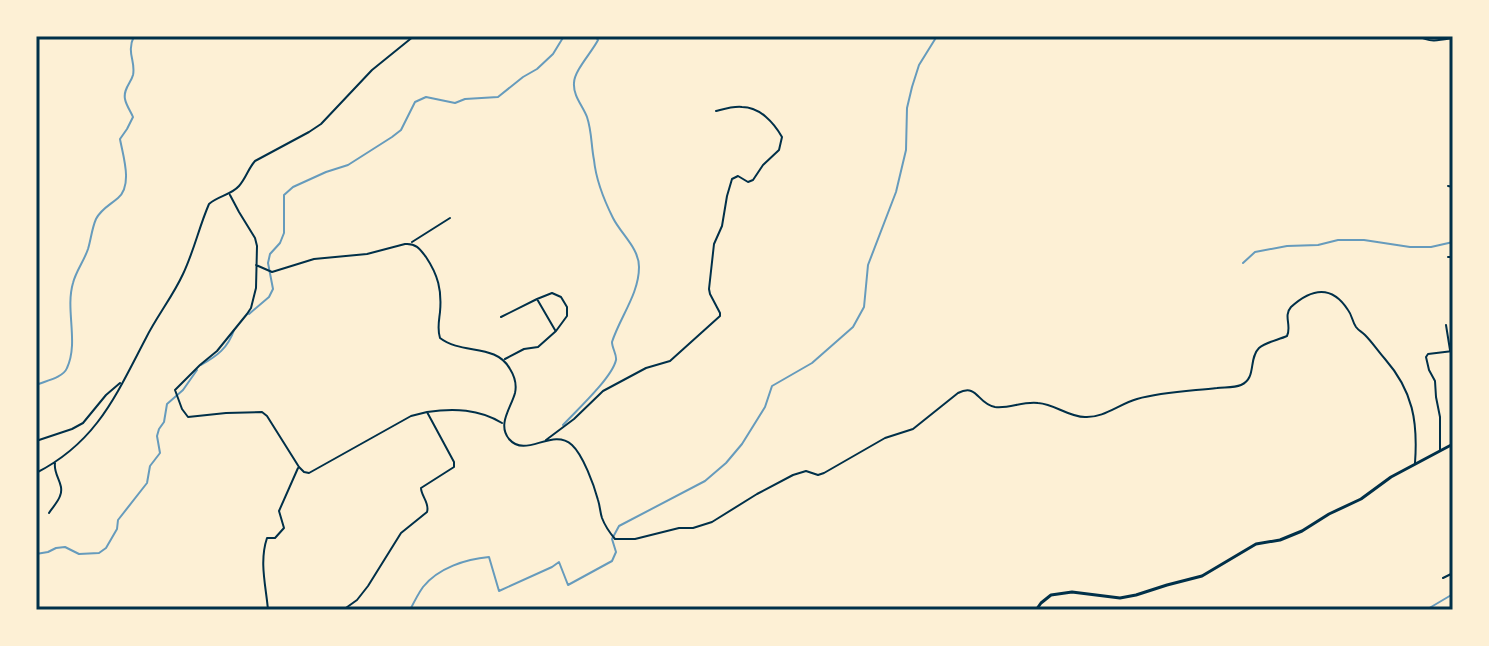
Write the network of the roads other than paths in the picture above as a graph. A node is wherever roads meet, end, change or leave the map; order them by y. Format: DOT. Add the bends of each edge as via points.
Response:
graph roads {
  1 [pos="414,36"];
  2 [pos="1419,36"];
  3 [pos="1453,38"];
  4 [pos="716,111"];
  5 [pos="230,193"];
  6 [pos="450,218"];
  7 [pos="412,243"];
  8 [pos="1448,257"];
  9 [pos="1453,257"];
  10 [pos="256,265"];
  11 [pos="537,299"];
  12 [pos="501,317"];
  13 [pos="1446,325"];
  14 [pos="556,331"];
  15 [pos="1451,351"];
  16 [pos="504,359"];
  17 [pos="124,380"];
  18 [pos="427,412"];
  19 [pos="503,423"];
  20 [pos="545,440"];
  21 [pos="36,441"];
  22 [pos="1453,444"];
  23 [pos="1441,451"];
  24 [pos="56,462"];
  25 [pos="1415,464"];
  26 [pos="299,467"];
  27 [pos="36,473"];
  28 [pos="49,513"];
  29 [pos="1453,573"];
  30 [pos="1443,578"];
  31 [pos="268,610"];
  32 [pos="343,610"];
  33 [pos="1036,610"];
  1 -- 5 [label="street" via="372,70 321,124 255,161"];
  2 -- 3 [label="street"];
  4 -- 20 [label="street" via="745,106 767,117 782,137 779,150 753,180 732,179 714,244 709,289 720,316 670,361 603,391"];
  5 -- 10 [label="street" via="255,238"];
  5 -- 17 [label="street" via="209,204 183,274"];
  6 -- 7 [label="street"];
  7 -- 10 [label="street" via="314,259 272,272"];
  7 -- 16 [label="street" via="439,282 440,338"];
  8 -- 9 [label="street"];
  10 -- 26 [label="street" via="251,308 176,392 188,417 262,412"];
  11 -- 12 [label="street"];
  11 -- 14 [label="street"];
  11 -- 14 [label="street" via="552,293 567,307"];
  13 -- 15 [label="street"];
  14 -- 16 [label="street" via="538,347"];
  15 -- 23 [label="street" via="1426,357 1435,381"];
  16 -- 19 [label="street" via="516,390"];
  17 -- 21 [label="street" via="83,423"];
  17 -- 24 [label="street" via="96,426"];
  18 -- 19 [label="street" via="454,409 490,415"];
  18 -- 26 [label="street" via="309,473"];
  18 -- 32 [label="street" via="454,467 421,488 429,509 401,533 375,578"];
  19 -- 20 [label="street" via="518,446"];
  20 -- 25 [label="street" via="566,441 575,449 615,539 693,528 793,475 818,475 908,431 966,389 995,407 1039,403 1088,417 1135,399 1240,386 1249,379 1260,348 1287,336 1291,308 1321,291 1339,298 1401,381 1413,408"];
  22 -- 23 [label="street"];
  23 -- 25 [label="street"];
  24 -- 27 [label="street"];
  24 -- 28 [label="street" via="61,494"];
  25 -- 33 [label="street" via="1290,537 1251,547 1202,576 1120,598 1051,595"];
  26 -- 31 [label="street" via="279,511 284,528 275,538 267,538 263,549"];
  29 -- 30 [label="street"];
}
